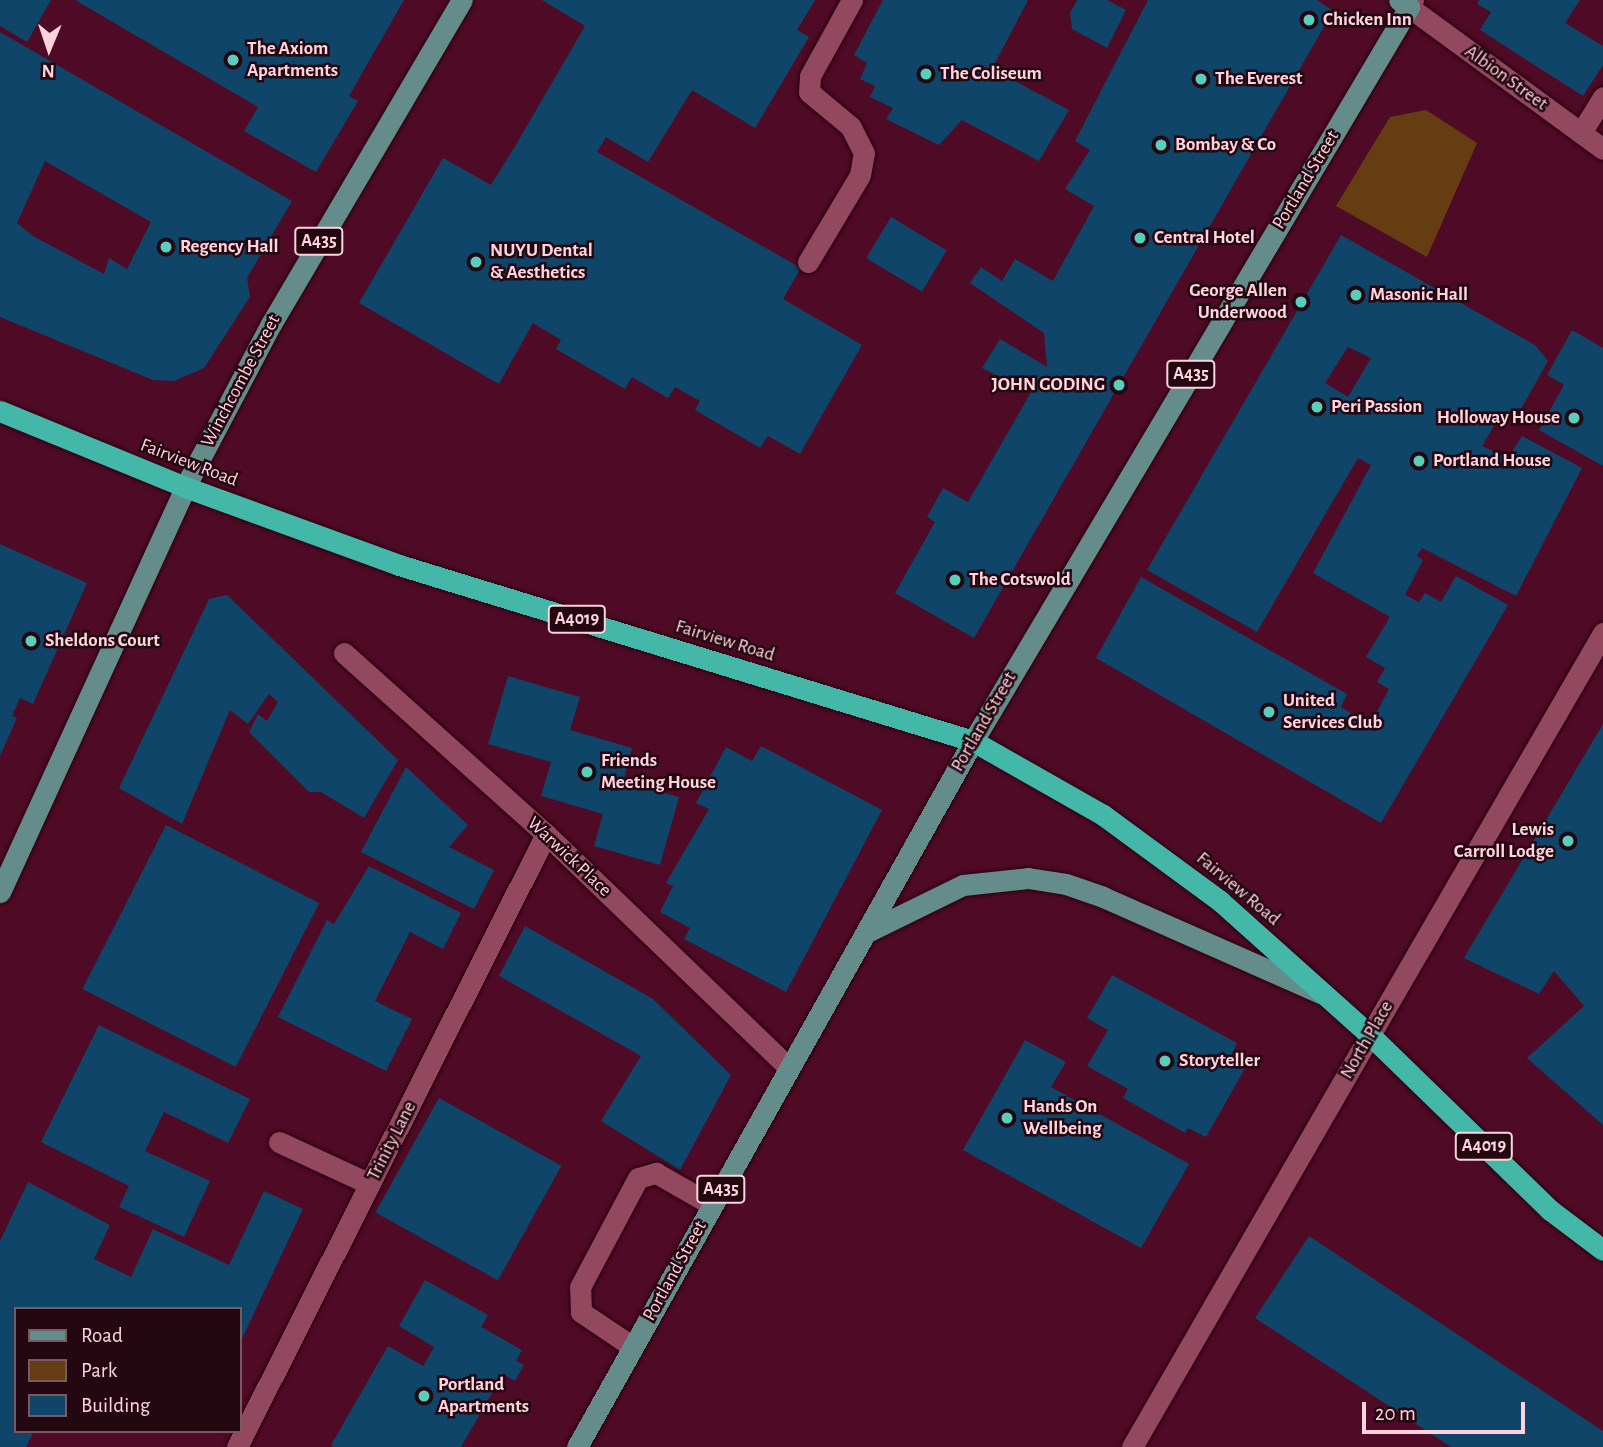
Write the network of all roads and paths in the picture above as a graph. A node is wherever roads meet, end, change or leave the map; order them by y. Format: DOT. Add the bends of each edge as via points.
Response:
graph roads {
  1 [pos="461,0"];
  2 [pos="852,0"];
  3 [pos="1406,2"];
  4 [pos="1603,97"];
  5 [pos="1581,133"];
  6 [pos="1603,149"];
  7 [pos="808,262"];
  8 [pos="0,411"];
  9 [pos="185,487"];
  10 [pos="1603,632"];
  11 [pos="344,653"];
  12 [pos="1597,658"];
  13 [pos="973,741"];
  14 [pos="546,834"];
  15 [pos="0,892"];
  16 [pos="867,932"];
  17 [pos="1323,994"];
  18 [pos="1370,1035"];
  19 [pos="789,1068"];
  20 [pos="279,1142"];
  21 [pos="370,1184"];
  22 [pos="712,1205"];
  23 [pos="1603,1250"];
  24 [pos="633,1347"];
  25 [pos="1140,1444"];
  26 [pos="237,1447"];
  27 [pos="577,1447"];
  1 -- 9 [label="main road, Winchcombe Street / A435" via="271,324"];
  2 -- 7 [label="street" via="810,76 809,92 849,126 864,153 860,175"];
  3 -- 5 [label="street, Albion Street"];
  3 -- 13 [label="main road, Portland Street / A435"];
  4 -- 5 [label="street"];
  5 -- 6 [label="street, Albion Street"];
  8 -- 9 [label="highway, Fairview Road / A4019"];
  9 -- 13 [label="highway, Fairview Road / A4019" via="399,565"];
  9 -- 15 [label="main road, Winchcombe Street / A435"];
  10 -- 12 [label="street, North Place"];
  11 -- 14 [label="street, Warwick Place"];
  12 -- 18 [label="street, North Place"];
  13 -- 16 [label="main road, Portland Street / A435"];
  13 -- 17 [label="highway, Fairview Road / A4019" via="1061,789 1165,858"];
  14 -- 19 [label="street, Warwick Place"];
  14 -- 21 [label="street, Trinity Lane"];
  16 -- 17 [label="main road" via="962,885 1028,878 1066,884 1103,897"];
  16 -- 19 [label="main road, Portland Street / A435"];
  17 -- 18 [label="highway, Fairview Road / A4019"];
  18 -- 23 [label="highway, A4019" via="1550,1210"];
  18 -- 25 [label="street, North Place"];
  19 -- 22 [label="main road, Portland Street / A435"];
  20 -- 21 [label="street"];
  21 -- 26 [label="street, Trinity Lane"];
  22 -- 24 [label="main road, Portland Street / A435"];
  22 -- 24 [label="street" via="656,1174 638,1178 580,1287 581,1312"];
  24 -- 27 [label="main road, Portland Street / A435"];
}
